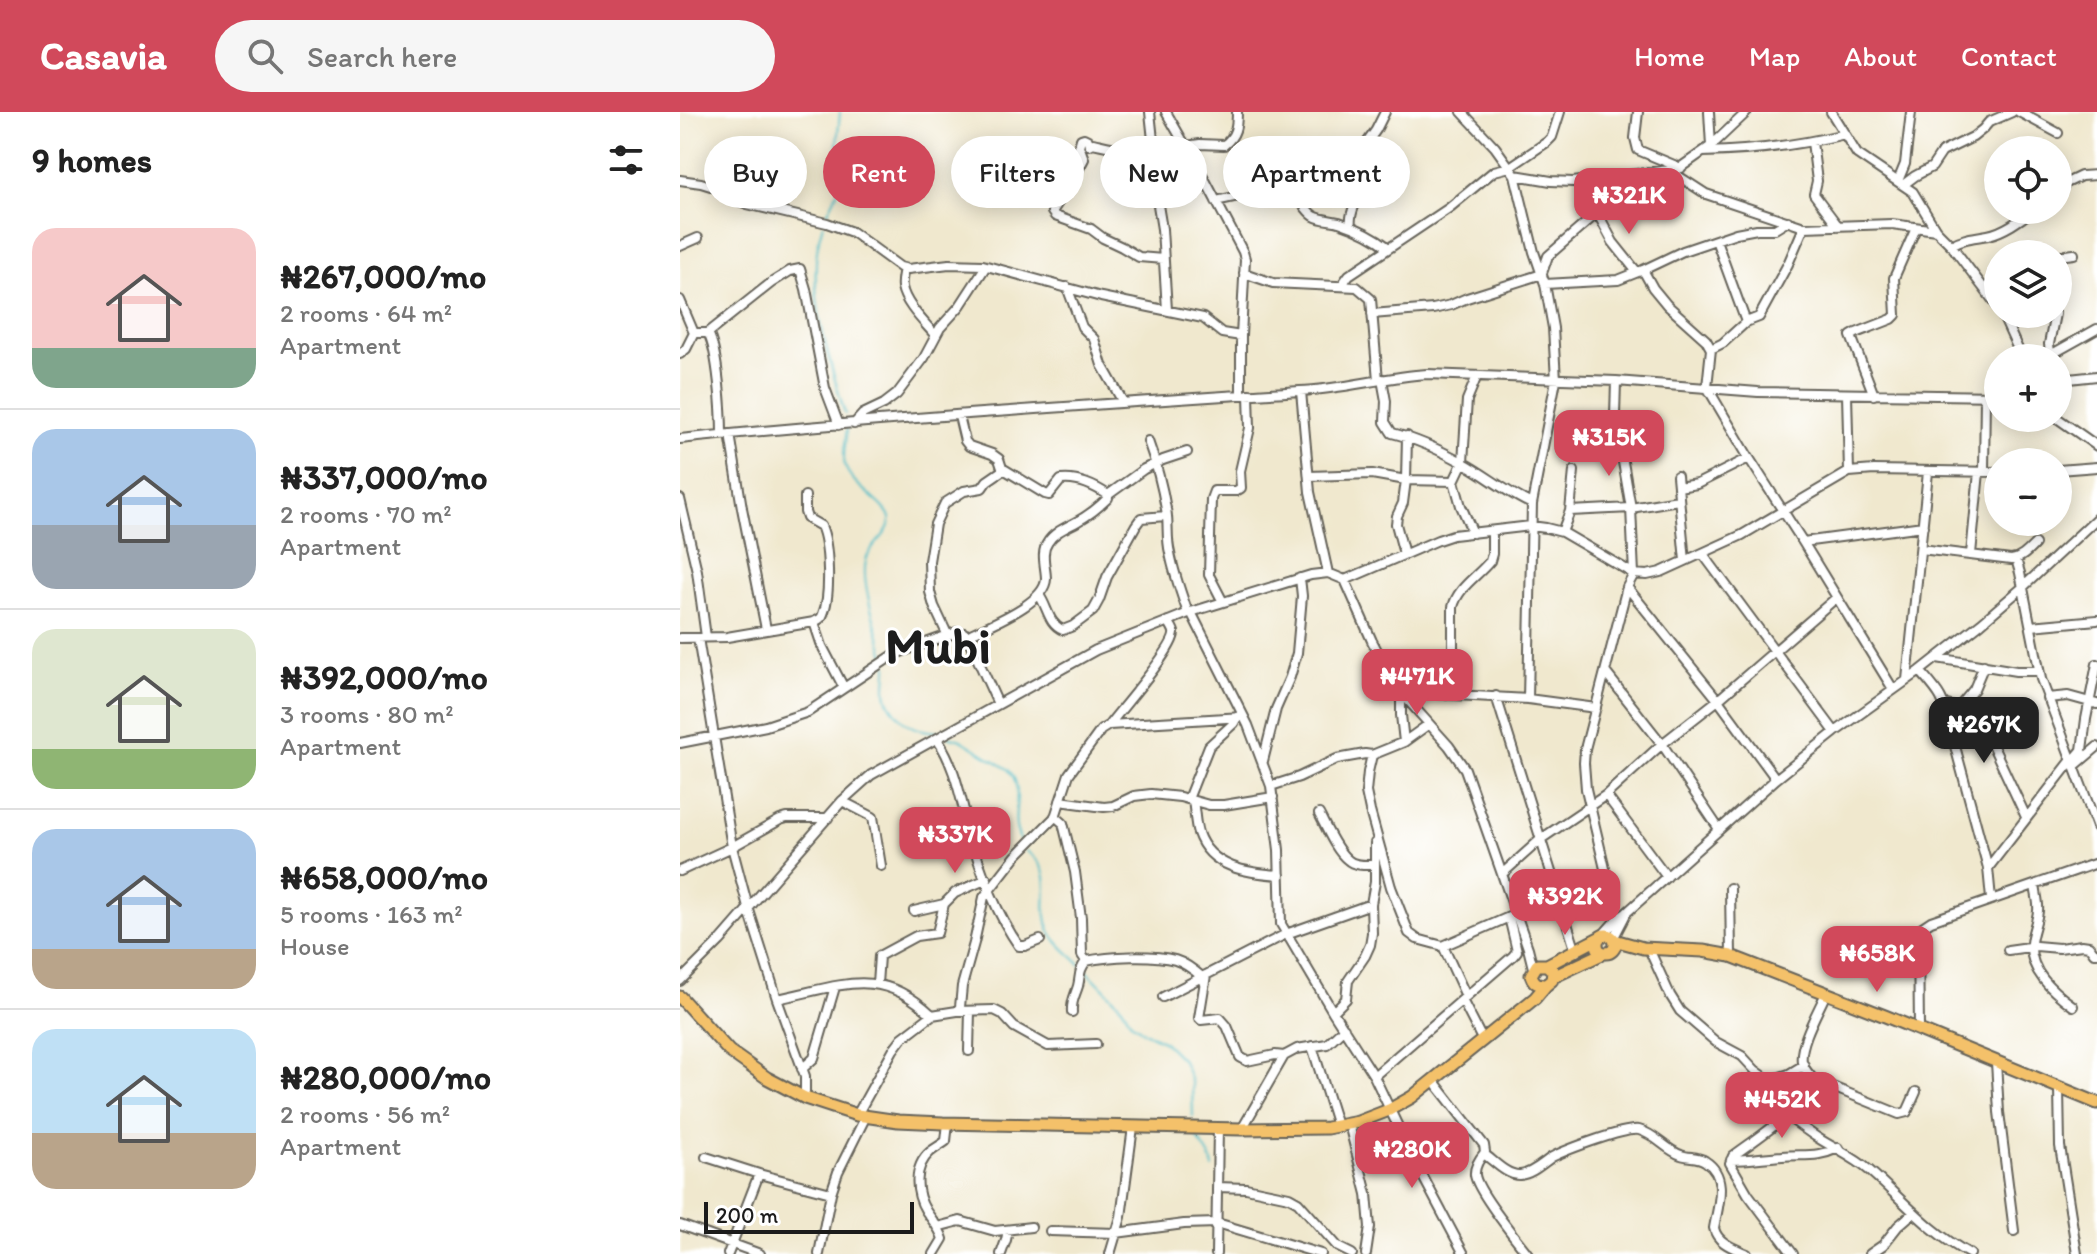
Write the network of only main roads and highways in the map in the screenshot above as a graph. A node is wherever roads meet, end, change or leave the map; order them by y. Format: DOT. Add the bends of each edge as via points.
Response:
graph roads {
  1 [pos="1607,939"];
  2 [pos="1646,948"];
  3 [pos="1605,953"];
  4 [pos="1539,968"];
  5 [pos="1549,981"];
  6 [pos="680,997"];
  7 [pos="1521,1007"];
  8 [pos="2097,1103"];
  1 -- 2 [label="main road"];
  1 -- 3 [label="main road" via="1597,947"];
  1 -- 4 [label="main road"];
  2 -- 3 [label="main road"];
  2 -- 8 [label="main road" via="1731,956"];
  3 -- 5 [label="main road"];
  4 -- 5 [label="main road" via="1551,969"];
  4 -- 5 [label="main road" via="1533,982"];
  4 -- 7 [label="main road"];
  5 -- 7 [label="main road"];
  6 -- 7 [label="main road" via="729,1051 767,1078 805,1098 861,1116 948,1123 1242,1129 1327,1128 1371,1118 1412,1097"];
}
